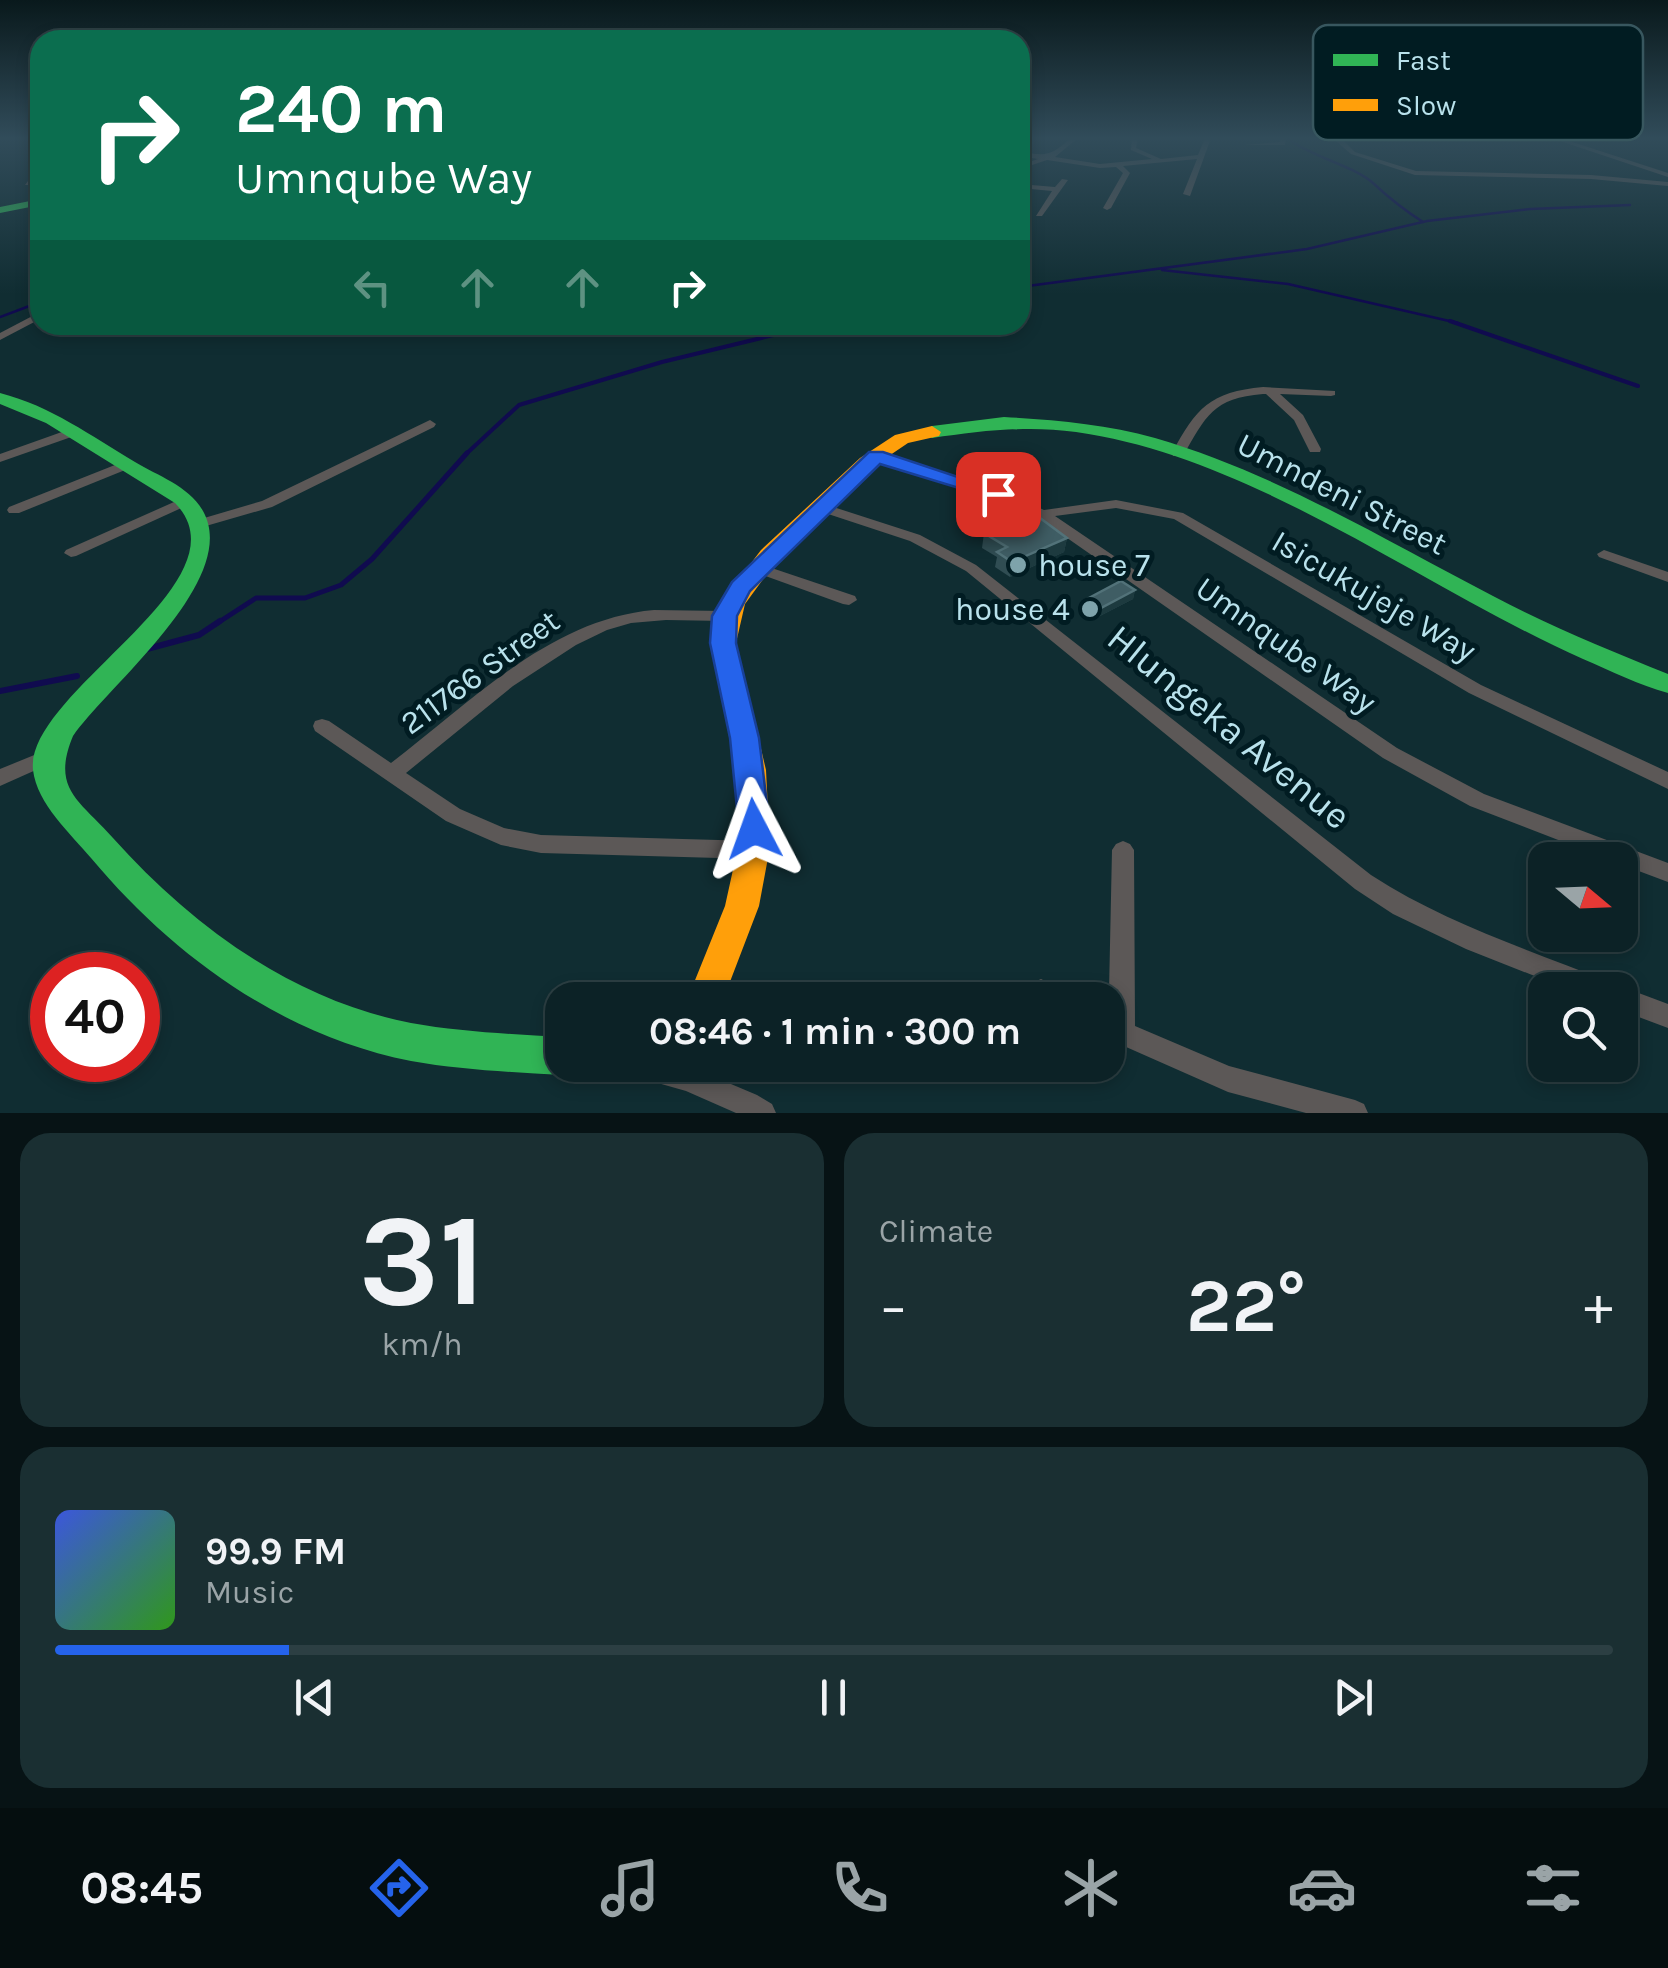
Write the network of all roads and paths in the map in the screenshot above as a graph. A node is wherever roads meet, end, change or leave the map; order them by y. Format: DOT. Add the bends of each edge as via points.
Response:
graph roads {
  1 [pos="1057,190"];
  2 [pos="1116,190"];
  3 [pos="1188,190"];
  4 [pos="30,194"];
  5 [pos="1187,194"];
  6 [pos="1106,208"];
  7 [pos="0,210"];
  8 [pos="1039,214"];
  9 [pos="30,320"];
  10 [pos="0,337"];
  11 [pos="1270,392"];
  12 [pos="1331,393"];
  13 [pos="0,398"];
  14 [pos="430,424"];
  15 [pos="72,432"];
  16 [pos="1315,448"];
  17 [pos="1178,453"];
  18 [pos="876,456"];
  19 [pos="0,458"];
  20 [pos="126,465"];
  21 [pos="182,502"];
  22 [pos="821,507"];
  23 [pos="14,510"];
  24 [pos="1042,514"];
  25 [pos="199,524"];
  26 [pos="71,553"];
  27 [pos="1604,554"];
  28 [pos="757,568"];
  29 [pos="1668,577"];
  30 [pos="849,600"];
  31 [pos="724,616"];
  32 [pos="1668,684"];
  33 [pos="322,726"];
  34 [pos="49,756"];
  35 [pos="392,772"];
  36 [pos="0,778"];
  37 [pos="1668,781"];
  38 [pos="754,850"];
  39 [pos="1124,850"];
  40 [pos="1668,872"];
  41 [pos="1557,972"];
  42 [pos="712,982"];
  43 [pos="1117,982"];
  44 [pos="1638,1005"];
  45 [pos="1668,1016"];
  46 [pos="1125,1035"];
  47 [pos="545,1054"];
  48 [pos="706,1082"];
  49 [pos="763,1113"];
  50 [pos="1355,1113"];
  1 -- 8 [label="street"];
  2 -- 6 [label="street"];
  3 -- 5 [label="street"];
  4 -- 7 [label="street"];
  9 -- 10 [label="street"];
  11 -- 12 [label="street"];
  11 -- 16 [label="street" via="1298,418"];
  11 -- 17 [label="street" via="1234,395 1209,406"];
  13 -- 15 [label="street" via="31,407"];
  14 -- 25 [label="street" via="267,504"];
  15 -- 19 [label="street"];
  15 -- 20 [label="street"];
  17 -- 18 [label="street, Umndeni Street" via="1058,423 1009,419 930,430"];
  17 -- 32 [label="street, Umndeni Street" via="1251,479 1526,624"];
  18 -- 22 [label="street, Umndeni Street"];
  18 -- 24 [label="street, Umnqube Way"];
  20 -- 21 [label="street"];
  20 -- 23 [label="street"];
  21 -- 25 [label="street"];
  21 -- 26 [label="street"];
  22 -- 28 [label="street, Umndeni Street"];
  22 -- 41 [label="street, Hlungeka Avenue" via="915,538 971,568 1362,882 1401,907"];
  24 -- 37 [label="street, Isicukujeje Way" via="1116,504 1178,516 1474,690"];
  24 -- 40 [label="street, Umnqube Way" via="1406,762 1476,800"];
  25 -- 34 [label="street" via="200,555 188,582 68,722"];
  27 -- 29 [label="street"];
  28 -- 30 [label="street"];
  28 -- 31 [label="street, Umndeni Street"];
  31 -- 35 [label="street, 211766 Street" via="628,618 583,634"];
  31 -- 38 [label="street" via="723,643 755,809"];
  33 -- 35 [label="street"];
  34 -- 36 [label="street"];
  34 -- 47 [label="street" via="51,781 106,856 170,922 255,978 352,1026 390,1037"];
  35 -- 38 [label="street" via="453,815 524,842"];
  38 -- 42 [label="street" via="741,908"];
  39 -- 43 [label="street"];
  44 -- 45 [label="street"];
  46 -- 50 [label="street" via="1228,1079"];
  48 -- 49 [label="street"];
}
